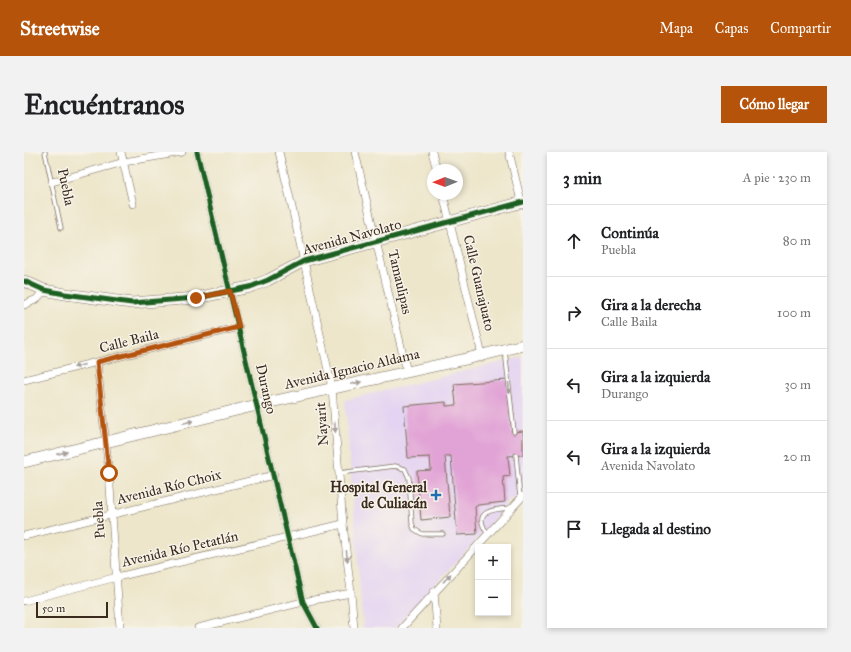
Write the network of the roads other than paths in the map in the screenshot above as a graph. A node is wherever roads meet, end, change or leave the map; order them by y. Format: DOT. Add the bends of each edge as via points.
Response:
graph roads {
  1 [pos="45,152"];
  2 [pos="121,152"];
  3 [pos="182,152"];
  4 [pos="198,152"];
  5 [pos="278,152"];
  6 [pos="355,152"];
  7 [pos="432,152"];
  8 [pos="509,152"];
  9 [pos="124,162"];
  10 [pos="435,164"];
  11 [pos="52,182"];
  12 [pos="445,200"];
  13 [pos="133,204"];
  14 [pos="523,204"];
  15 [pos="451,222"];
  16 [pos="61,228"];
  17 [pos="377,242"];
  18 [pos="304,261"];
  19 [pos="24,281"];
  20 [pos="44,290"];
  21 [pos="230,291"];
  22 [pos="24,305"];
  23 [pos="239,327"];
  24 [pos="523,344"];
  25 [pos="505,349"];
  26 [pos="482,355"];
  27 [pos="97,362"];
  28 [pos="407,372"];
  29 [pos="24,380"];
  30 [pos="332,388"];
  31 [pos="257,405"];
  32 [pos="514,432"];
  33 [pos="106,442"];
  34 [pos="516,455"];
  35 [pos="24,462"];
  36 [pos="339,473"];
  37 [pos="274,475"];
  38 [pos="522,498"];
  39 [pos="512,508"];
  40 [pos="112,515"];
  41 [pos="343,524"];
  42 [pos="443,534"];
  43 [pos="488,534"];
  44 [pos="24,536"];
  45 [pos="287,537"];
  46 [pos="117,577"];
  47 [pos="434,592"];
  48 [pos="352,593"];
  49 [pos="24,602"];
  50 [pos="303,602"];
  51 [pos="120,628"];
  52 [pos="198,628"];
  53 [pos="317,628"];
  54 [pos="354,628"];
  55 [pos="402,628"];
  56 [pos="437,628"];
  1 -- 11 [label="lane, Puebla"];
  2 -- 9 [label="street"];
  3 -- 9 [label="street"];
  4 -- 21 [label="street, Durango"];
  5 -- 18 [label="street, Nayarit"];
  6 -- 17 [label="street, Tamaulipas"];
  7 -- 10 [label="street"];
  8 -- 14 [label="street"];
  9 -- 11 [label="street"];
  9 -- 13 [label="street"];
  11 -- 16 [label="lane, Puebla"];
  12 -- 15 [label="street, Calle Guanajuato"];
  14 -- 15 [label="street, Avenida Navolato"];
  15 -- 17 [label="street, Avenida Navolato"];
  15 -- 26 [label="street, Calle Guanajuato"];
  17 -- 18 [label="street, Avenida Navolato"];
  17 -- 28 [label="street, Tamaulipas"];
  18 -- 21 [label="street, Avenida Navolato" via="268,280"];
  18 -- 30 [label="street, Nayarit"];
  19 -- 20 [label="street, Avenida Navolato"];
  20 -- 21 [label="street, Avenida Navolato" via="132,303"];
  20 -- 22 [label="street" via="37,299"];
  21 -- 23 [label="street, Durango"];
  23 -- 27 [label="street, Calle Baila"];
  23 -- 31 [label="street, Durango"];
  24 -- 25 [label="street, Avenida Ignacio Aldama"];
  25 -- 26 [label="street, Avenida Ignacio Aldama"];
  25 -- 32 [label="lane, one-way"];
  26 -- 28 [label="street, Avenida Ignacio Aldama"];
  27 -- 29 [label="street, Calle Baila, one-way"];
  27 -- 33 [label="street, Puebla"];
  30 -- 28 [label="street, Avenida Ignacio Aldama, one-way"];
  30 -- 31 [label="street, Avenida Ignacio Aldama"];
  30 -- 36 [label="street, Nayarit, one-way"];
  33 -- 31 [label="street, Avenida Ignacio Aldama, one-way"];
  31 -- 37 [label="street, Durango"];
  35 -- 33 [label="street, Avenida Ignacio Aldama, one-way"];
  33 -- 40 [label="street, Puebla"];
  34 -- 38 [label="lane"];
  36 -- 41 [label="street, Nayarit"];
  36 -- 42 [label="lane" via="402,467 409,478 414,529 422,534"];
  37 -- 40 [label="street, Avenida Río Choix"];
  37 -- 45 [label="street, Durango"];
  38 -- 39 [label="street"];
  39 -- 43 [label="street"];
  39 -- 43 [label="lane" via="492,509 486,513 481,522"];
  40 -- 44 [label="street, Avenida Río Choix"];
  40 -- 46 [label="street, Puebla"];
  41 -- 45 [label="street, Avenida Río Petatlán"];
  41 -- 48 [label="street, Nayarit, one-way"];
  47 -- 43 [label="street, one-way"];
  45 -- 46 [label="street, Avenida Río Petatlán"];
  45 -- 50 [label="street, Durango"];
  46 -- 49 [label="street, Avenida Río Petatlán"];
  46 -- 51 [label="street, Puebla"];
  47 -- 55 [label="street"];
  47 -- 56 [label="street"];
  48 -- 50 [label="street"];
  48 -- 54 [label="street, Nayarit"];
  50 -- 52 [label="street"];
  50 -- 53 [label="street, Durango"];
}
